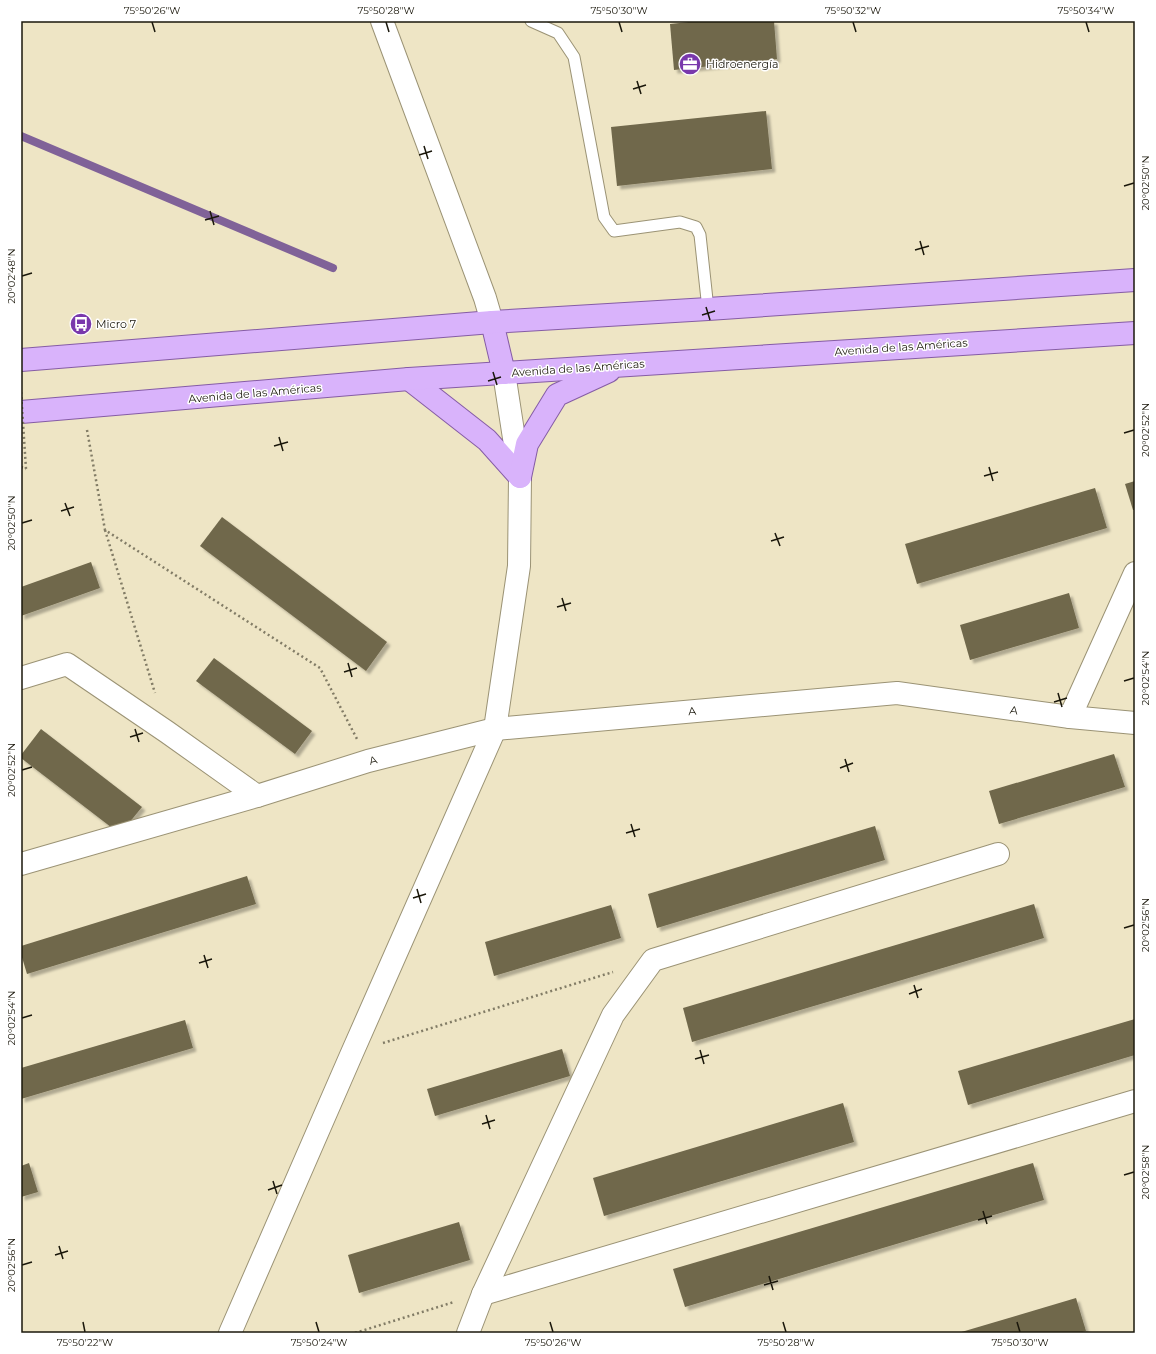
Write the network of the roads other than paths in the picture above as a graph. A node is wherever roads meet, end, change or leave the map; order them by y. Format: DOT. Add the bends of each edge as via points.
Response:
graph roads {
  1 [pos="382,21"];
  2 [pos="530,21"];
  3 [pos="1135,280"];
  4 [pos="708,309"];
  5 [pos="492,322"];
  6 [pos="1135,332"];
  7 [pos="21,360"];
  8 [pos="624,365"];
  9 [pos="504,374"];
  10 [pos="409,379"];
  11 [pos="21,412"];
  12 [pos="520,477"];
  13 [pos="1135,573"];
  14 [pos="21,678"];
  15 [pos="1070,718"];
  16 [pos="1135,723"];
  17 [pos="495,729"];
  18 [pos="257,796"];
  19 [pos="998,854"];
  20 [pos="21,864"];
  21 [pos="1135,1101"];
  22 [pos="483,1294"];
  23 [pos="230,1333"];
  24 [pos="468,1333"];
  1 -- 5 [label="street"];
  2 -- 4 [label="lane" via="558,33 574,57 604,218 614,231 680,222 696,227 700,235"];
  3 -- 4 [label="main road"];
  4 -- 5 [label="main road"];
  5 -- 7 [label="main road"];
  5 -- 9 [label="main road"];
  6 -- 8 [label="main road, Avenida de las Américas"];
  8 -- 9 [label="main road, Avenida de las Américas"];
  8 -- 12 [label="main road" via="557,395 527,444"];
  9 -- 10 [label="main road, Avenida de las Américas"];
  9 -- 12 [label="street"];
  10 -- 11 [label="main road, Avenida de las Américas"];
  10 -- 12 [label="main road" via="487,440"];
  12 -- 17 [label="street" via="519,566"];
  13 -- 15 [label="street"];
  14 -- 18 [label="street" via="66,664"];
  15 -- 16 [label="street, A"];
  15 -- 17 [label="street, A" via="897,693"];
  17 -- 18 [label="street, A" via="368,761"];
  17 -- 23 [label="street"];
  18 -- 20 [label="street, A"];
  19 -- 22 [label="street" via="653,960 613,1015"];
  21 -- 22 [label="street"];
  22 -- 24 [label="street"];
}
